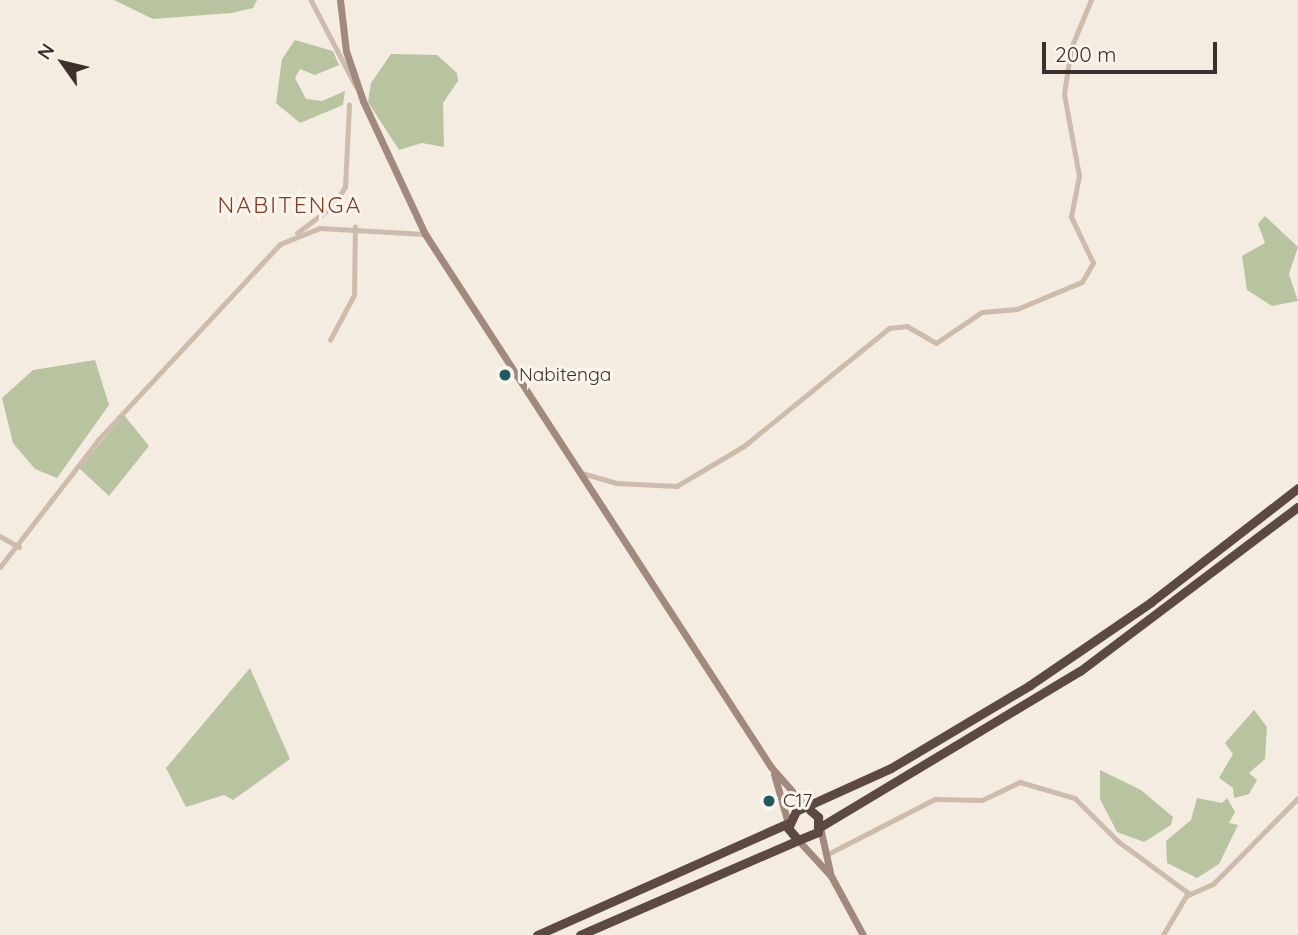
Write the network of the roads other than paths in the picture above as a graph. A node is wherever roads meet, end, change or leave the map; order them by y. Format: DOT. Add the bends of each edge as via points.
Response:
graph roads {
  1 [pos="311,0"];
  2 [pos="340,0"];
  3 [pos="1091,0"];
  4 [pos="360,90"];
  5 [pos="349,105"];
  6 [pos="355,228"];
  7 [pos="297,234"];
  8 [pos="425,234"];
  9 [pos="330,340"];
  10 [pos="582,473"];
  11 [pos="1298,488"];
  12 [pos="1298,507"];
  13 [pos="0,536"];
  14 [pos="19,547"];
  15 [pos="0,567"];
  16 [pos="771,767"];
  17 [pos="1298,798"];
  18 [pos="810,810"];
  19 [pos="788,823"];
  20 [pos="820,827"];
  21 [pos="798,840"];
  22 [pos="825,855"];
  23 [pos="831,876"];
  24 [pos="1190,894"];
  25 [pos="537,935"];
  26 [pos="580,935"];
  27 [pos="863,935"];
  28 [pos="1163,935"];
  1 -- 4 [label="street" via="342,70"];
  2 -- 4 [label="street" via="346,51"];
  3 -- 10 [label="street" via="1071,48 1065,93 1079,176 1071,217 1093,263 1082,282 1017,309 982,312 936,343 907,326 889,328 744,446 677,486 616,483"];
  4 -- 8 [label="street"];
  5 -- 7 [label="street" via="345,187 334,205"];
  6 -- 7 [label="street"];
  6 -- 8 [label="street"];
  6 -- 9 [label="street" via="349,266 354,295"];
  7 -- 14 [label="street" via="262,263 99,440"];
  8 -- 10 [label="street"];
  10 -- 16 [label="street"];
  11 -- 18 [label="highway" via="1152,602 1040,678"];
  12 -- 20 [label="highway" via="1080,671"];
  13 -- 14 [label="street"];
  14 -- 15 [label="street"];
  16 -- 18 [label="street"];
  16 -- 19 [label="street"];
  17 -- 24 [label="street" via="1213,884"];
  18 -- 19 [label="highway" via="796,811"];
  18 -- 20 [label="highway"];
  19 -- 21 [label="highway"];
  19 -- 25 [label="highway"];
  20 -- 21 [label="highway" via="812,839"];
  20 -- 22 [label="street"];
  21 -- 23 [label="street"];
  21 -- 26 [label="highway"];
  22 -- 23 [label="street"];
  22 -- 24 [label="street" via="935,799 982,800 1020,782 1075,798 1118,841"];
  23 -- 27 [label="street"];
  24 -- 28 [label="street"];
}
